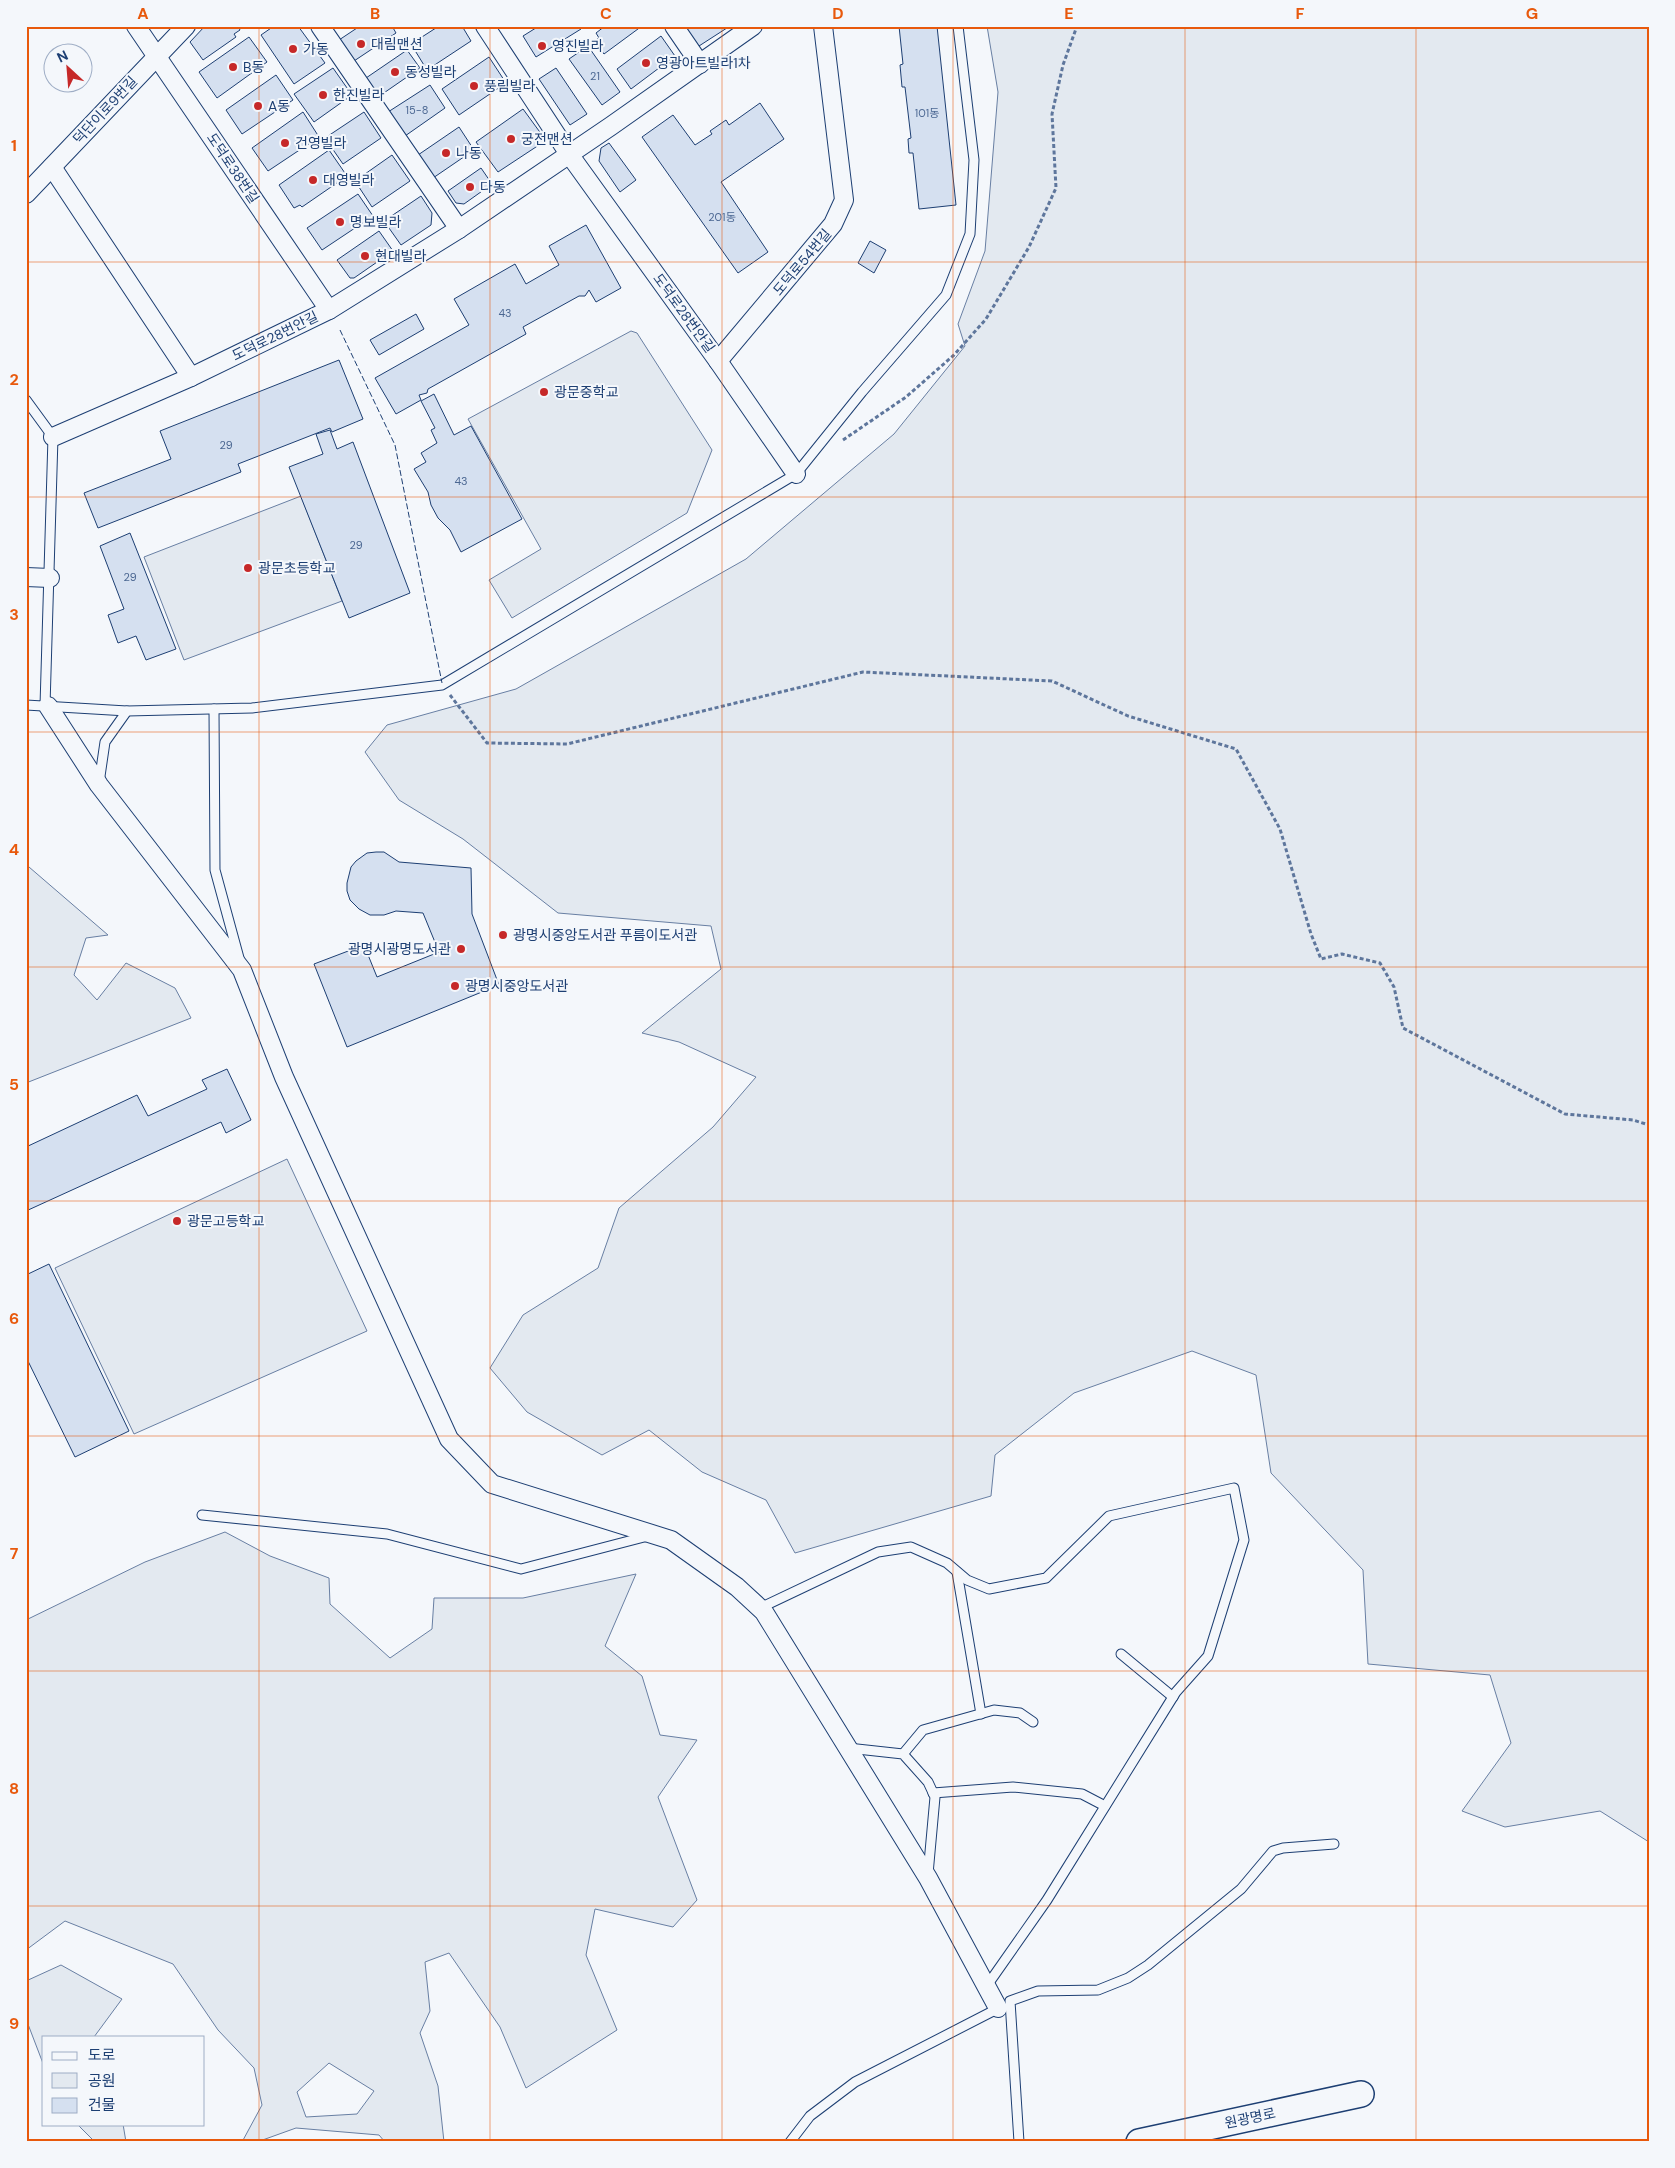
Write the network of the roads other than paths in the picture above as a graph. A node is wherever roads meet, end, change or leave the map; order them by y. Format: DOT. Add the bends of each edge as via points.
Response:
graph roads {
  1 [pos="136,26"];
  2 [pos="186,26"];
  3 [pos="320,26"];
  4 [pos="485,26"];
  5 [pos="674,26"];
  6 [pos="753,26"];
  7 [pos="823,26"];
  8 [pos="958,26"];
  9 [pos="156,55"];
  10 [pos="700,64"];
  11 [pos="569,154"];
  12 [pos="52,167"];
  13 [pos="26,194"];
  14 [pos="460,229"];
  15 [pos="329,310"];
  16 [pos="718,361"];
  17 [pos="191,377"];
  18 [pos="26,400"];
  19 [pos="53,437"];
  20 [pos="796,474"];
  21 [pos="26,577"];
  22 [pos="50,578"];
  23 [pos="26,705"];
  24 [pos="46,706"];
  25 [pos="214,709"];
  26 [pos="127,711"];
  27 [pos="99,785"];
  28 [pos="242,970"];
  29 [pos="202,1515"];
  30 [pos="652,1535"];
  31 [pos="957,1572"];
  32 [pos="760,1608"];
  33 [pos="1120,1654"];
  34 [pos="1173,1697"];
  35 [pos="981,1714"];
  36 [pos="1033,1722"];
  37 [pos="847,1748"];
  38 [pos="902,1754"];
  39 [pos="933,1793"];
  40 [pos="1105,1806"];
  41 [pos="1334,1844"];
  42 [pos="928,1878"];
  43 [pos="986,1987"];
  44 [pos="1004,2005"];
  45 [pos="1360,2094"];
  46 [pos="790,2142"];
  47 [pos="1019,2142"];
  48 [pos="1139,2142"];
  1 -- 9 [label="street, 도덕로38번길"];
  2 -- 9 [label="street, 덕단이로9번길"];
  3 -- 14 [label="street"];
  4 -- 11 [label="street, 도덕로28번안길"];
  5 -- 10 [label="street"];
  6 -- 10 [label="street, 도덕로28번안길"];
  7 -- 16 [label="street, 도덕로54번길" via="844,200 833,224"];
  8 -- 20 [label="lane" via="974,160 970,234 946,295"];
  9 -- 12 [label="street, 덕단이로9번길"];
  9 -- 15 [label="street, 도덕로38번길"];
  10 -- 11 [label="street, 도덕로28번안길"];
  11 -- 14 [label="street, 도덕로28번안길"];
  11 -- 16 [label="street, 도덕로28번안길"];
  12 -- 13 [label="street, 덕단이로9번길"];
  12 -- 17 [label="street"];
  14 -- 15 [label="street, 도덕로28번안길"];
  15 -- 17 [label="street, 도덕로28번안길"];
  16 -- 20 [label="street, 도덕로28번안길"];
  17 -- 19 [label="street, 도덕로28번안길"];
  18 -- 19 [label="lane"];
  19 -- 22 [label="lane"];
  20 -- 25 [label="lane" via="442,685 252,708"];
  21 -- 22 [label="street"];
  22 -- 24 [label="lane"];
  23 -- 24 [label="lane"];
  24 -- 26 [label="lane"];
  24 -- 27 [label="street"];
  25 -- 26 [label="lane"];
  25 -- 28 [label="lane" via="215,870"];
  26 -- 27 [label="lane" via="105,742"];
  27 -- 28 [label="street"];
  28 -- 30 [label="street" via="284,1077 448,1439 492,1484"];
  29 -- 30 [label="lane" via="387,1534 522,1569"];
  30 -- 32 [label="street" via="671,1540 737,1587"];
  31 -- 32 [label="lane" via="911,1547 878,1552"];
  31 -- 34 [label="lane" via="989,1589 1046,1578 1109,1516 1234,1488 1244,1540 1208,1656"];
  31 -- 35 [label="lane"];
  32 -- 37 [label="street"];
  33 -- 34 [label="lane"];
  34 -- 40 [label="lane"];
  35 -- 36 [label="lane" via="994,1710 1020,1712"];
  35 -- 38 [label="lane" via="923,1730"];
  37 -- 38 [label="lane"];
  37 -- 42 [label="street"];
  38 -- 39 [label="lane" via="928,1782"];
  39 -- 40 [label="lane" via="1013,1787 1082,1794"];
  39 -- 42 [label="lane" via="936,1797"];
  40 -- 43 [label="lane" via="1047,1900"];
  41 -- 44 [label="lane" via="1272,1851 1241,1889 1128,1978 1098,1990 1038,1990"];
  42 -- 43 [label="street"];
  43 -- 44 [label="street"];
  44 -- 46 [label="lane" via="855,2082 810,2116"];
  44 -- 47 [label="lane"];
  45 -- 48 [label="street, 원광명로"];
}
